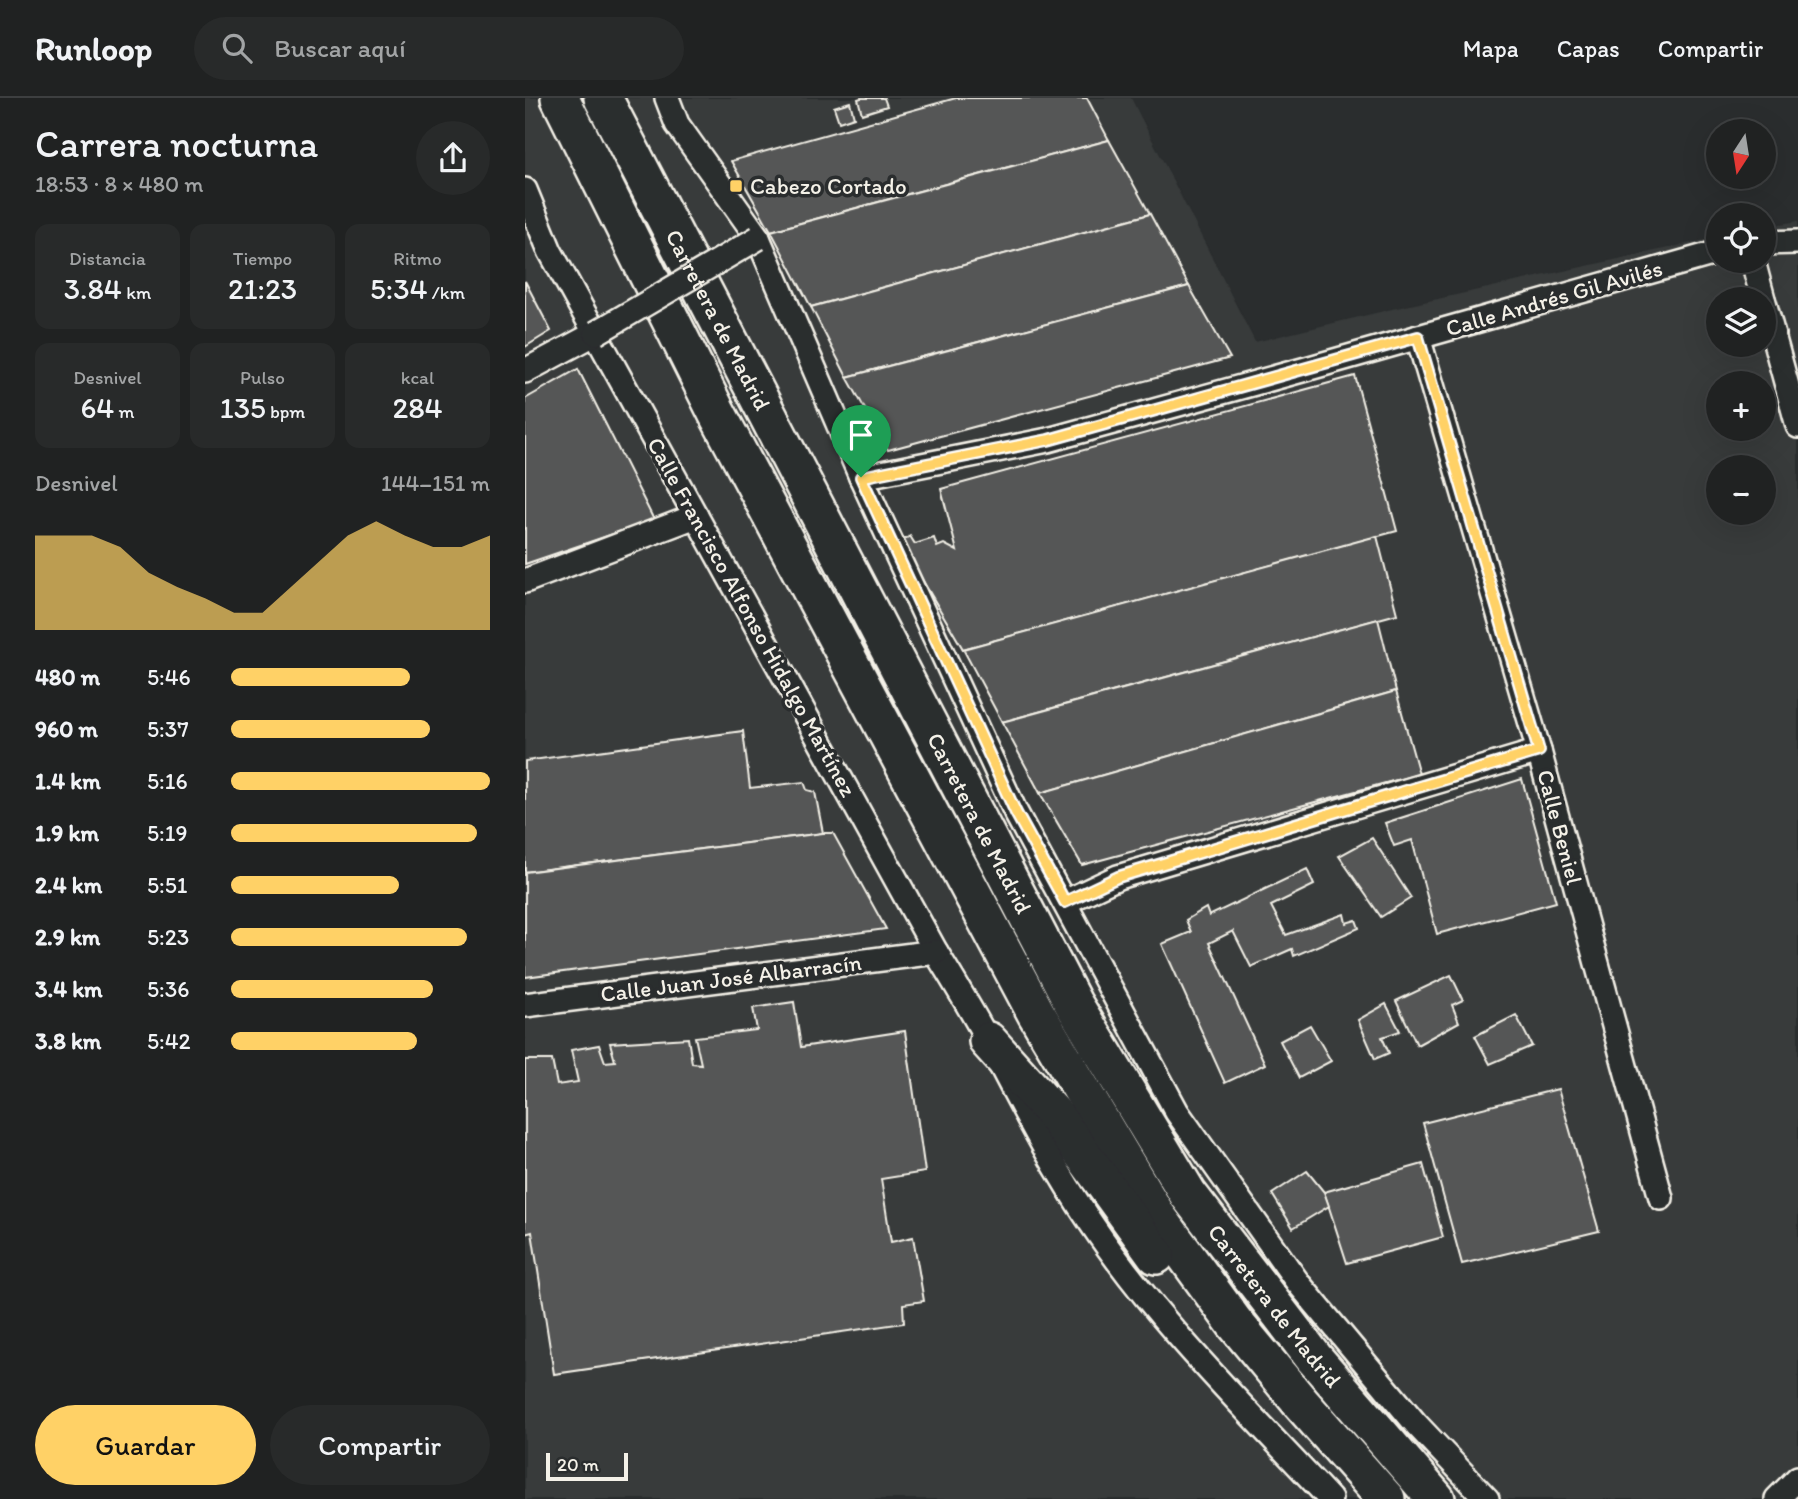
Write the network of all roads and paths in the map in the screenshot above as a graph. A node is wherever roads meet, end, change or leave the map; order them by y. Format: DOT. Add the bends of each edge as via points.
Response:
graph roads {
  1 [pos="560,98"];
  2 [pos="603,98"];
  3 [pos="667,98"];
  4 [pos="525,190"];
  5 [pos="758,238"];
  6 [pos="1798,242"];
  7 [pos="1776,243"];
  8 [pos="1706,255"];
  9 [pos="596,333"];
  10 [pos="1418,337"];
  11 [pos="1776,345"];
  12 [pos="525,371"];
  13 [pos="1798,426"];
  14 [pos="861,477"];
  15 [pos="696,516"];
  16 [pos="525,580"];
  17 [pos="1539,751"];
  18 [pos="1065,902"];
  19 [pos="936,952"];
  20 [pos="525,1005"];
  21 [pos="988,1041"];
  22 [pos="1661,1198"];
  23 [pos="1798,1478"];
  24 [pos="1330,1499"];
  25 [pos="1374,1499"];
  26 [pos="1386,1499"];
  27 [pos="1436,1499"];
  28 [pos="1487,1499"];
  29 [pos="1777,1499"];
  1 -- 26 [label="main road, Carretera de Madrid" via="717,413 1036,1013 1165,1227 1234,1322"];
  2 -- 27 [label="main road, Carretera de Madrid" via="1087,1027 1188,1194 1314,1358"];
  3 -- 5 [label="street, Carretera de Madrid" via="677,124"];
  4 -- 9 [label="street, Calle Francisco Alfonso Hidalgo Martínez" via="550,251"];
  5 -- 9 [label="street, bridge"];
  5 -- 14 [label="street, Carretera de Madrid"];
  6 -- 7 [label="street"];
  8 -- 10 [label="street, Calle Andrés Gil Avilés"];
  9 -- 12 [label="street"];
  9 -- 15 [label="street, Calle Francisco Alfonso Hidalgo Martínez"];
  10 -- 14 [label="street, Calle Andrés Gil Avilés" via="1048,440"];
  10 -- 17 [label="street, Calle Beniel"];
  11 -- 13 [label="street"];
  14 -- 18 [label="street, Carretera de Madrid" via="1016,813"];
  15 -- 16 [label="street"];
  15 -- 19 [label="street, Calle Francisco Alfonso Hidalgo Martínez"];
  17 -- 18 [label="street" via="1118,877"];
  17 -- 22 [label="street, Calle Beniel"];
  18 -- 28 [label="street, Carretera de Madrid" via="1177,1112 1299,1284 1416,1424"];
  19 -- 20 [label="street, Calle Juan José Albarracín"];
  19 -- 21 [label="street, Calle Francisco Alfonso Hidalgo Martínez"];
  21 -- 24 [label="street, Calle Francisco Alfonso Hidalgo Martínez" via="1031,1126 1098,1233 1198,1358"];
  21 -- 25 [label="main road" via="1053,1113 1229,1355"];
  23 -- 29 [label="street"];
}
